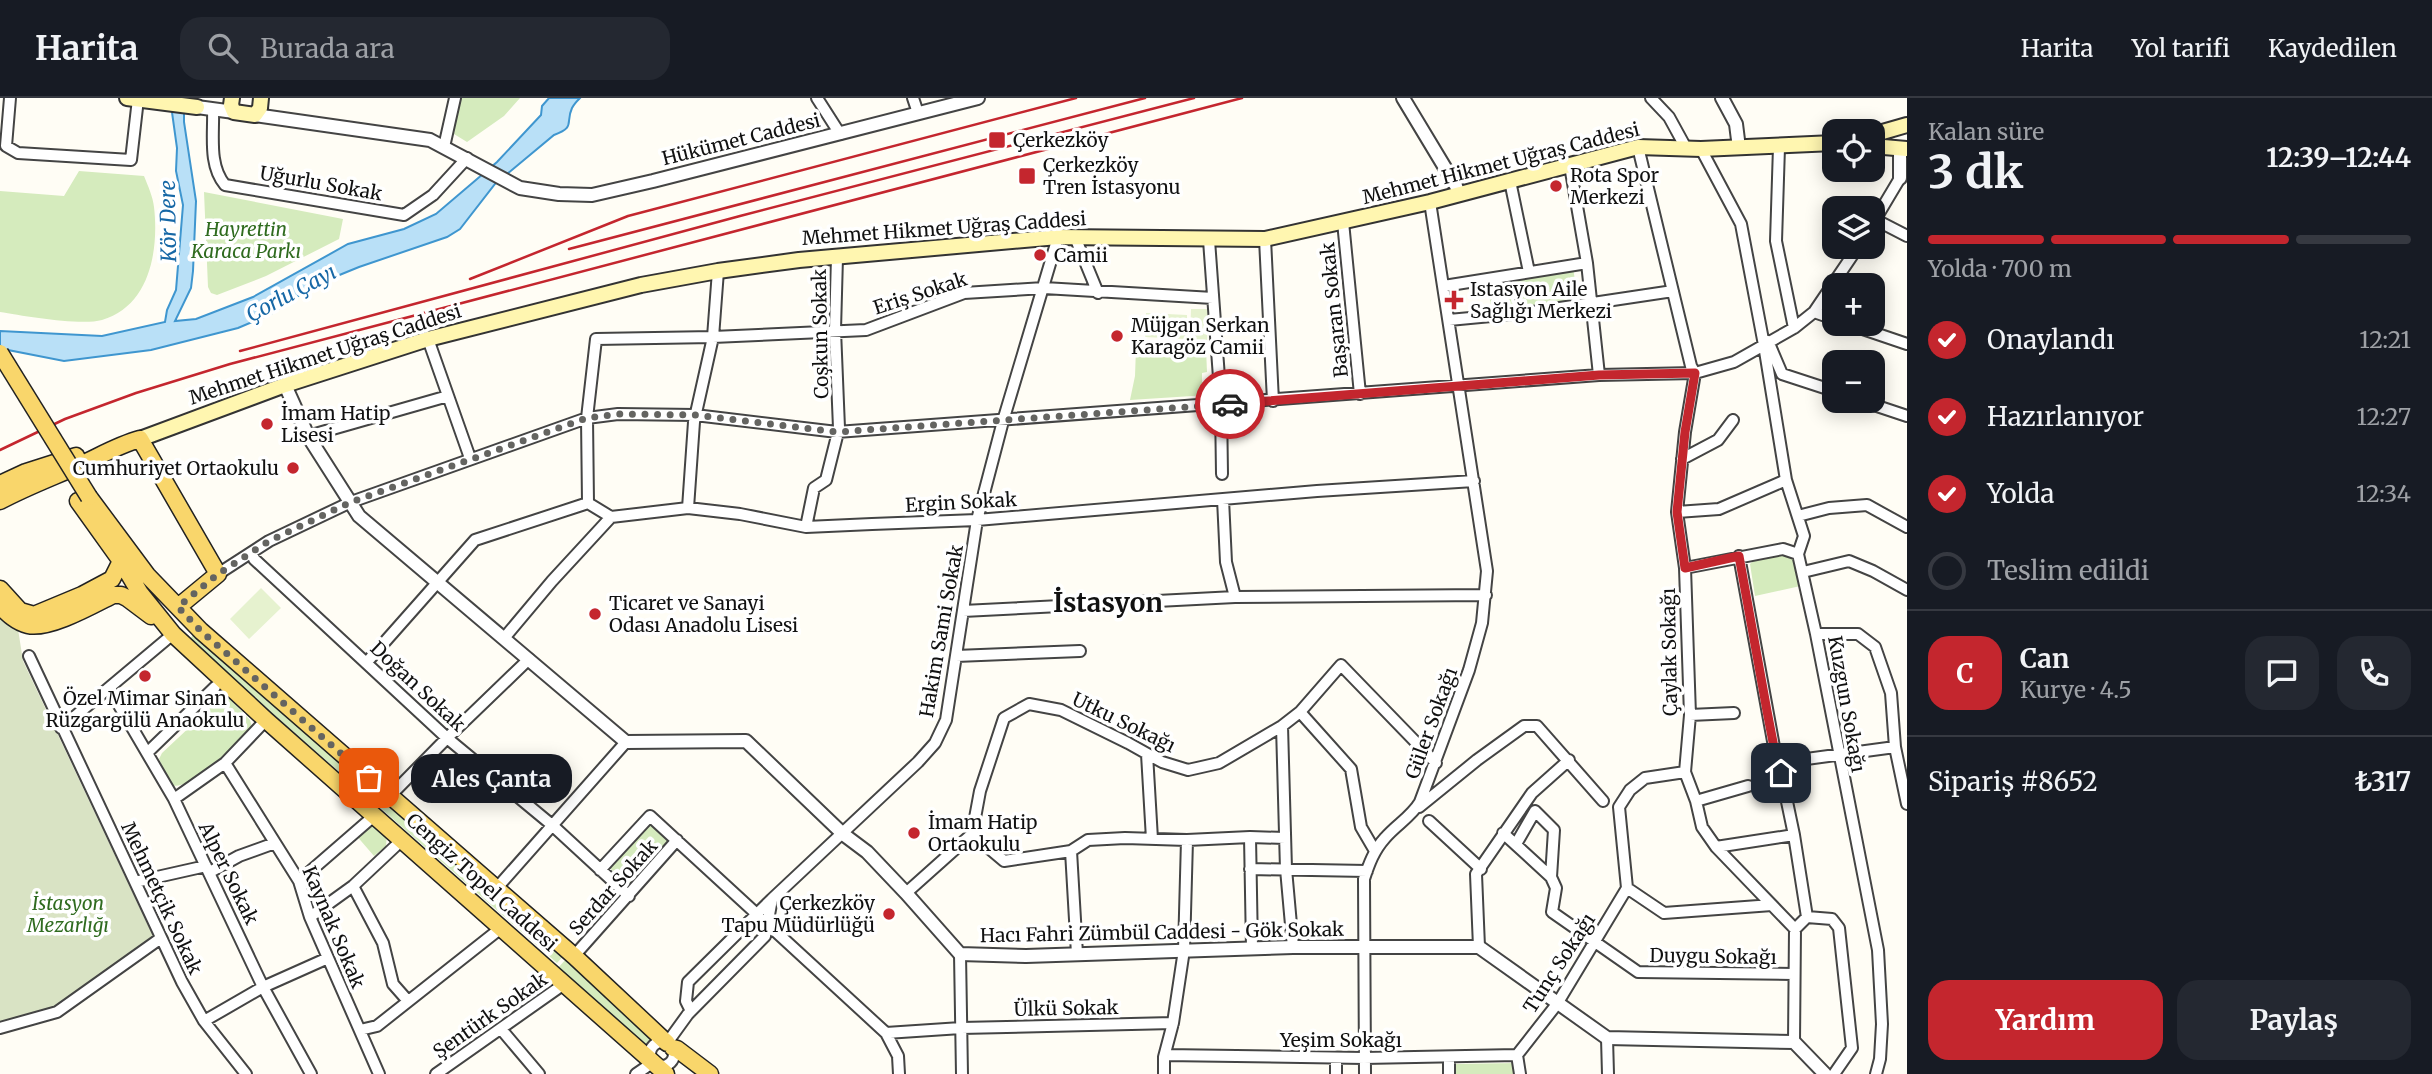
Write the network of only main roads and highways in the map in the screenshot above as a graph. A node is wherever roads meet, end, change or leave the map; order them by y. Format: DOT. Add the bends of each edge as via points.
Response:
graph roads {
  1 [pos="180,98"];
  2 [pos="132,99"];
  3 [pos="204,104"];
  4 [pos="233,105"];
  5 [pos="259,105"];
  6 [pos="1903,126"];
  7 [pos="1885,131"];
  8 [pos="1822,144"];
  9 [pos="1885,147"];
  10 [pos="1903,149"];
  11 [pos="0,353"];
  12 [pos="0,370"];
  13 [pos="140,439"];
  14 [pos="62,466"];
  15 [pos="0,484"];
  16 [pos="83,499"];
  17 [pos="0,501"];
  18 [pos="121,561"];
  19 [pos="0,589"];
  20 [pos="0,606"];
  21 [pos="178,607"];
  22 [pos="171,633"];
  23 [pos="666,1074"];
  24 [pos="710,1074"];
  1 -- 3 [label="main road"];
  2 -- 3 [label="main road"];
  4 -- 5 [label="main road"];
  6 -- 7 [label="main road"];
  6 -- 10 [label="main road" via="1896,135"];
  8 -- 13 [label="main road, Mehmet Hikmet Uğraş Caddesi" via="1639,147 1265,239 1058,237 718,271 641,285 428,339"];
  9 -- 10 [label="main road"];
  11 -- 16 [label="main road, bridge"];
  12 -- 16 [label="main road"];
  13 -- 14 [label="main road, Mehmet Hikmet Uğraş Caddesi"];
  13 -- 21 [label="main road" via="218,574"];
  14 -- 15 [label="main road"];
  14 -- 17 [label="main road"];
  16 -- 18 [label="main road, Cengiz Topel Caddesi"];
  16 -- 21 [label="main road, Cengiz Topel Caddesi"];
  18 -- 19 [label="main road" via="112,579 34,615 20,611"];
  18 -- 22 [label="main road, Cengiz Topel Caddesi"];
  20 -- 22 [label="main road" via="16,620 44,625 121,595"];
  21 -- 24 [label="main road, Cengiz Topel Caddesi" via="670,1046"];
  22 -- 23 [label="main road, Cengiz Topel Caddesi"];
}
